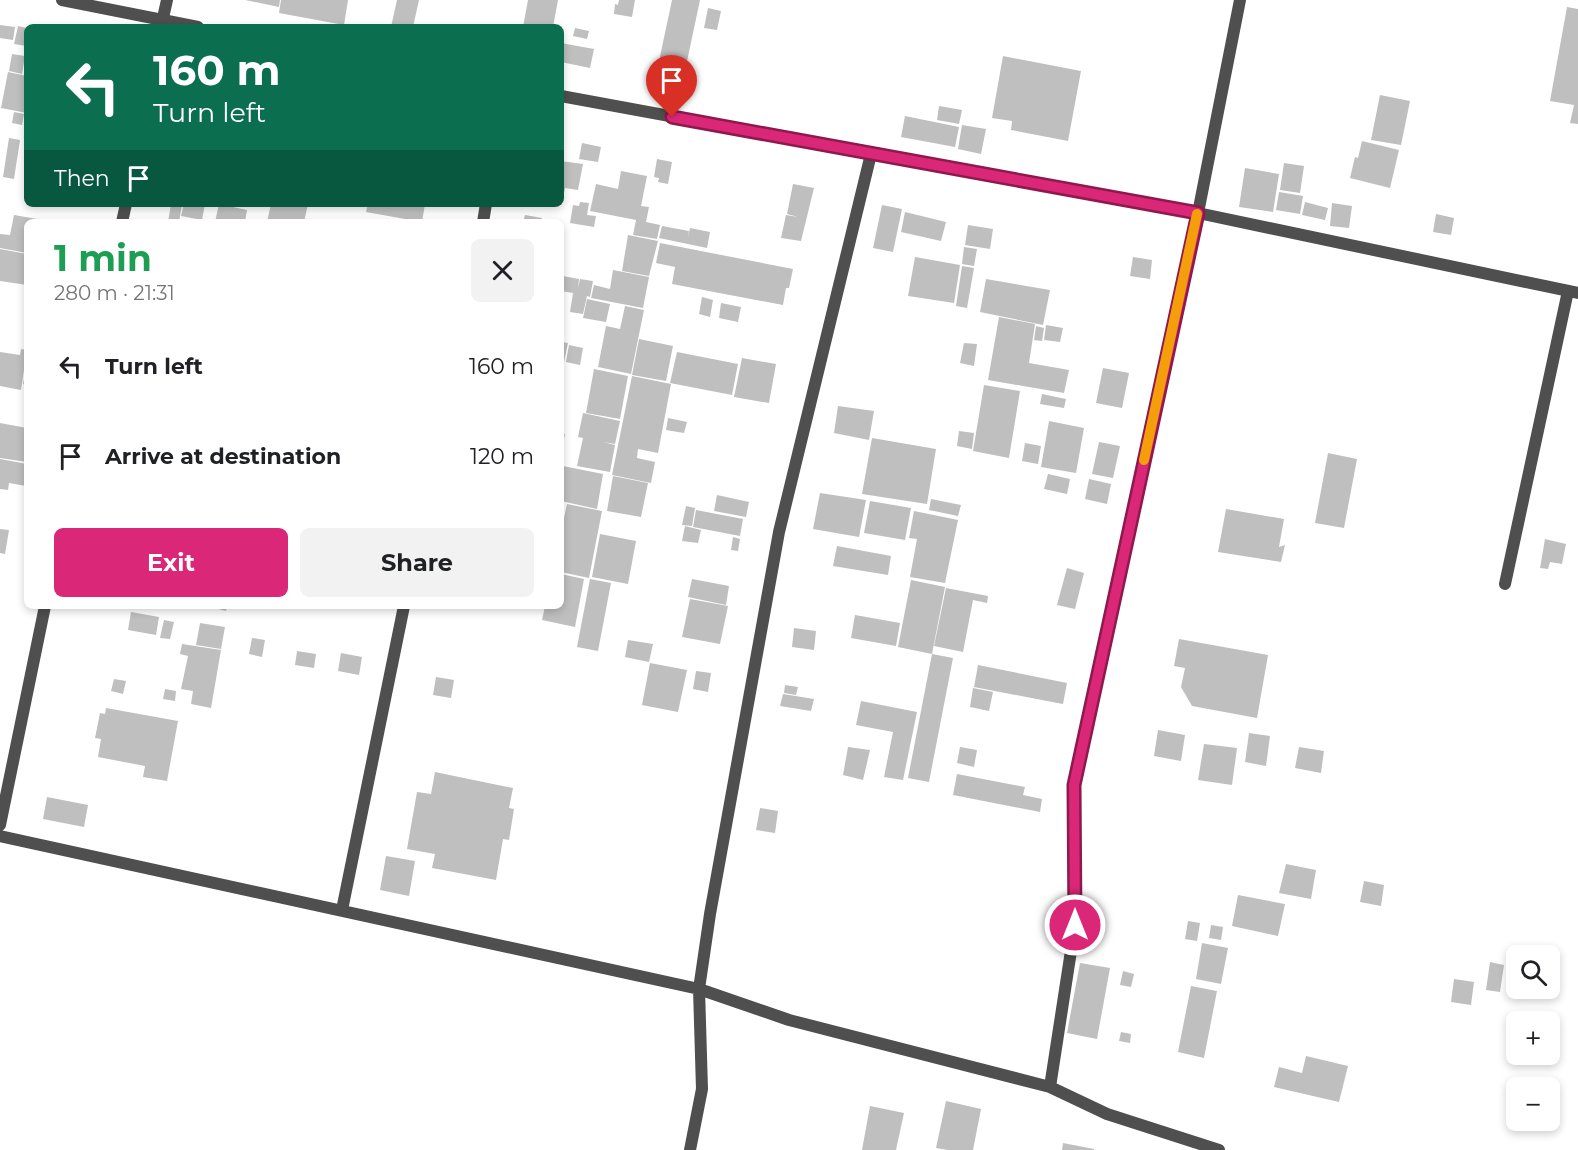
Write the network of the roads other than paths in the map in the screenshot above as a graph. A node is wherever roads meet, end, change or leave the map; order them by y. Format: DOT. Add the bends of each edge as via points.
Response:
graph roads {
  1 [pos="62,0"];
  2 [pos="167,0"];
  3 [pos="1240,0"];
  4 [pos="162,24"];
  5 [pos="564,97"];
  6 [pos="871,154"];
  7 [pos="1198,213"];
  8 [pos="1573,292"];
  9 [pos="1505,584"];
  10 [pos="44,609"];
  11 [pos="403,609"];
  12 [pos="0,825"];
  13 [pos="0,836"];
  14 [pos="342,910"];
  15 [pos="699,989"];
  16 [pos="1050,1087"];
  17 [pos="690,1150"];
  18 [pos="1220,1150"];
  1 -- 4 [label="street"];
  2 -- 4 [label="street"];
  3 -- 7 [label="street"];
  5 -- 6 [label="street"];
  6 -- 7 [label="street"];
  6 -- 15 [label="street" via="779,532"];
  7 -- 8 [label="street"];
  7 -- 16 [label="street" via="1074,785 1075,925"];
  8 -- 9 [label="street"];
  10 -- 12 [label="street"];
  11 -- 14 [label="street"];
  13 -- 14 [label="street"];
  14 -- 15 [label="street"];
  15 -- 16 [label="street" via="789,1020"];
  15 -- 17 [label="street" via="702,1089"];
  16 -- 18 [label="street" via="1107,1114"];
}
